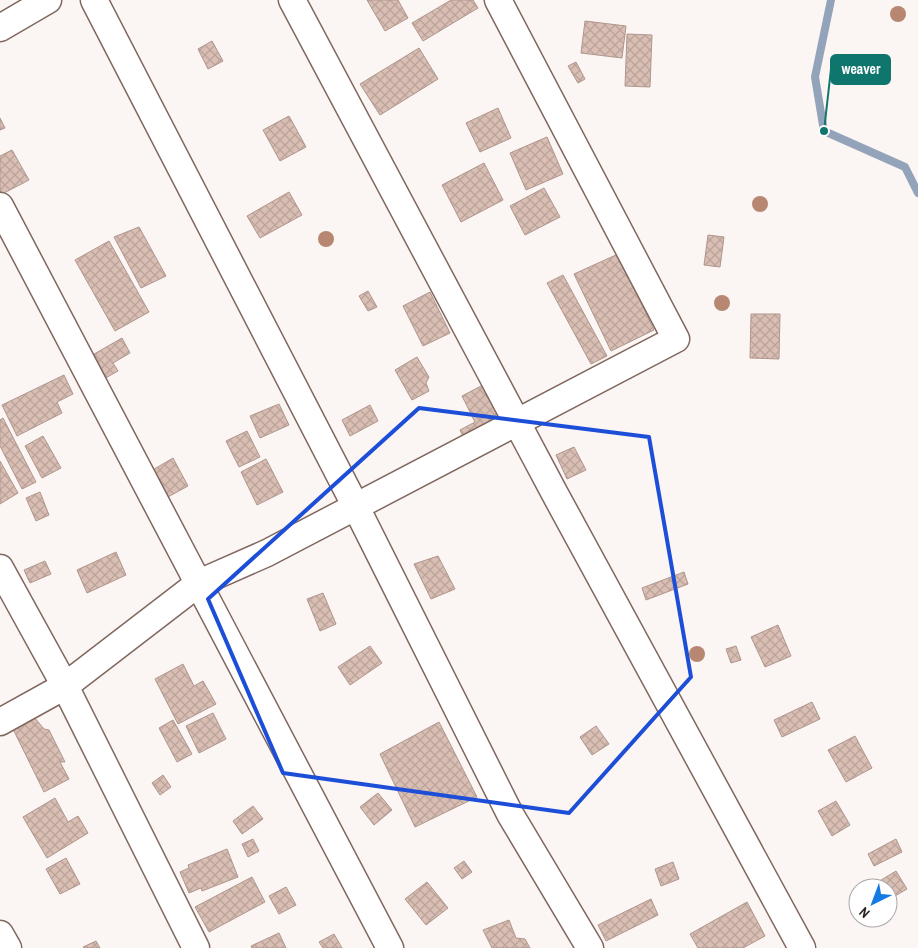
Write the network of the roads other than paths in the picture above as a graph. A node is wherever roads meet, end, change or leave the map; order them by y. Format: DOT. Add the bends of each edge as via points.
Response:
graph roads {
  1 [pos="48,0"];
  2 [pos="94,0"];
  3 [pos="292,0"];
  4 [pos="498,0"];
  5 [pos="0,28"];
  6 [pos="0,206"];
  7 [pos="517,423"];
  8 [pos="356,507"];
  9 [pos="0,568"];
  10 [pos="199,583"];
  11 [pos="65,686"];
  12 [pos="0,722"];
  13 [pos="0,934"];
  14 [pos="8,948"];
  15 [pos="196,948"];
  16 [pos="390,948"];
  17 [pos="590,948"];
  18 [pos="802,948"];
  1 -- 5 [label="street"];
  2 -- 8 [label="street"];
  3 -- 7 [label="street"];
  4 -- 7 [label="street" via="676,338"];
  6 -- 10 [label="street"];
  7 -- 8 [label="street"];
  7 -- 18 [label="street"];
  8 -- 10 [label="street" via="267,553"];
  8 -- 17 [label="street" via="510,814"];
  9 -- 11 [label="street"];
  10 -- 11 [label="street"];
  10 -- 16 [label="street"];
  11 -- 12 [label="street"];
  11 -- 15 [label="street"];
  13 -- 14 [label="street"];
}
